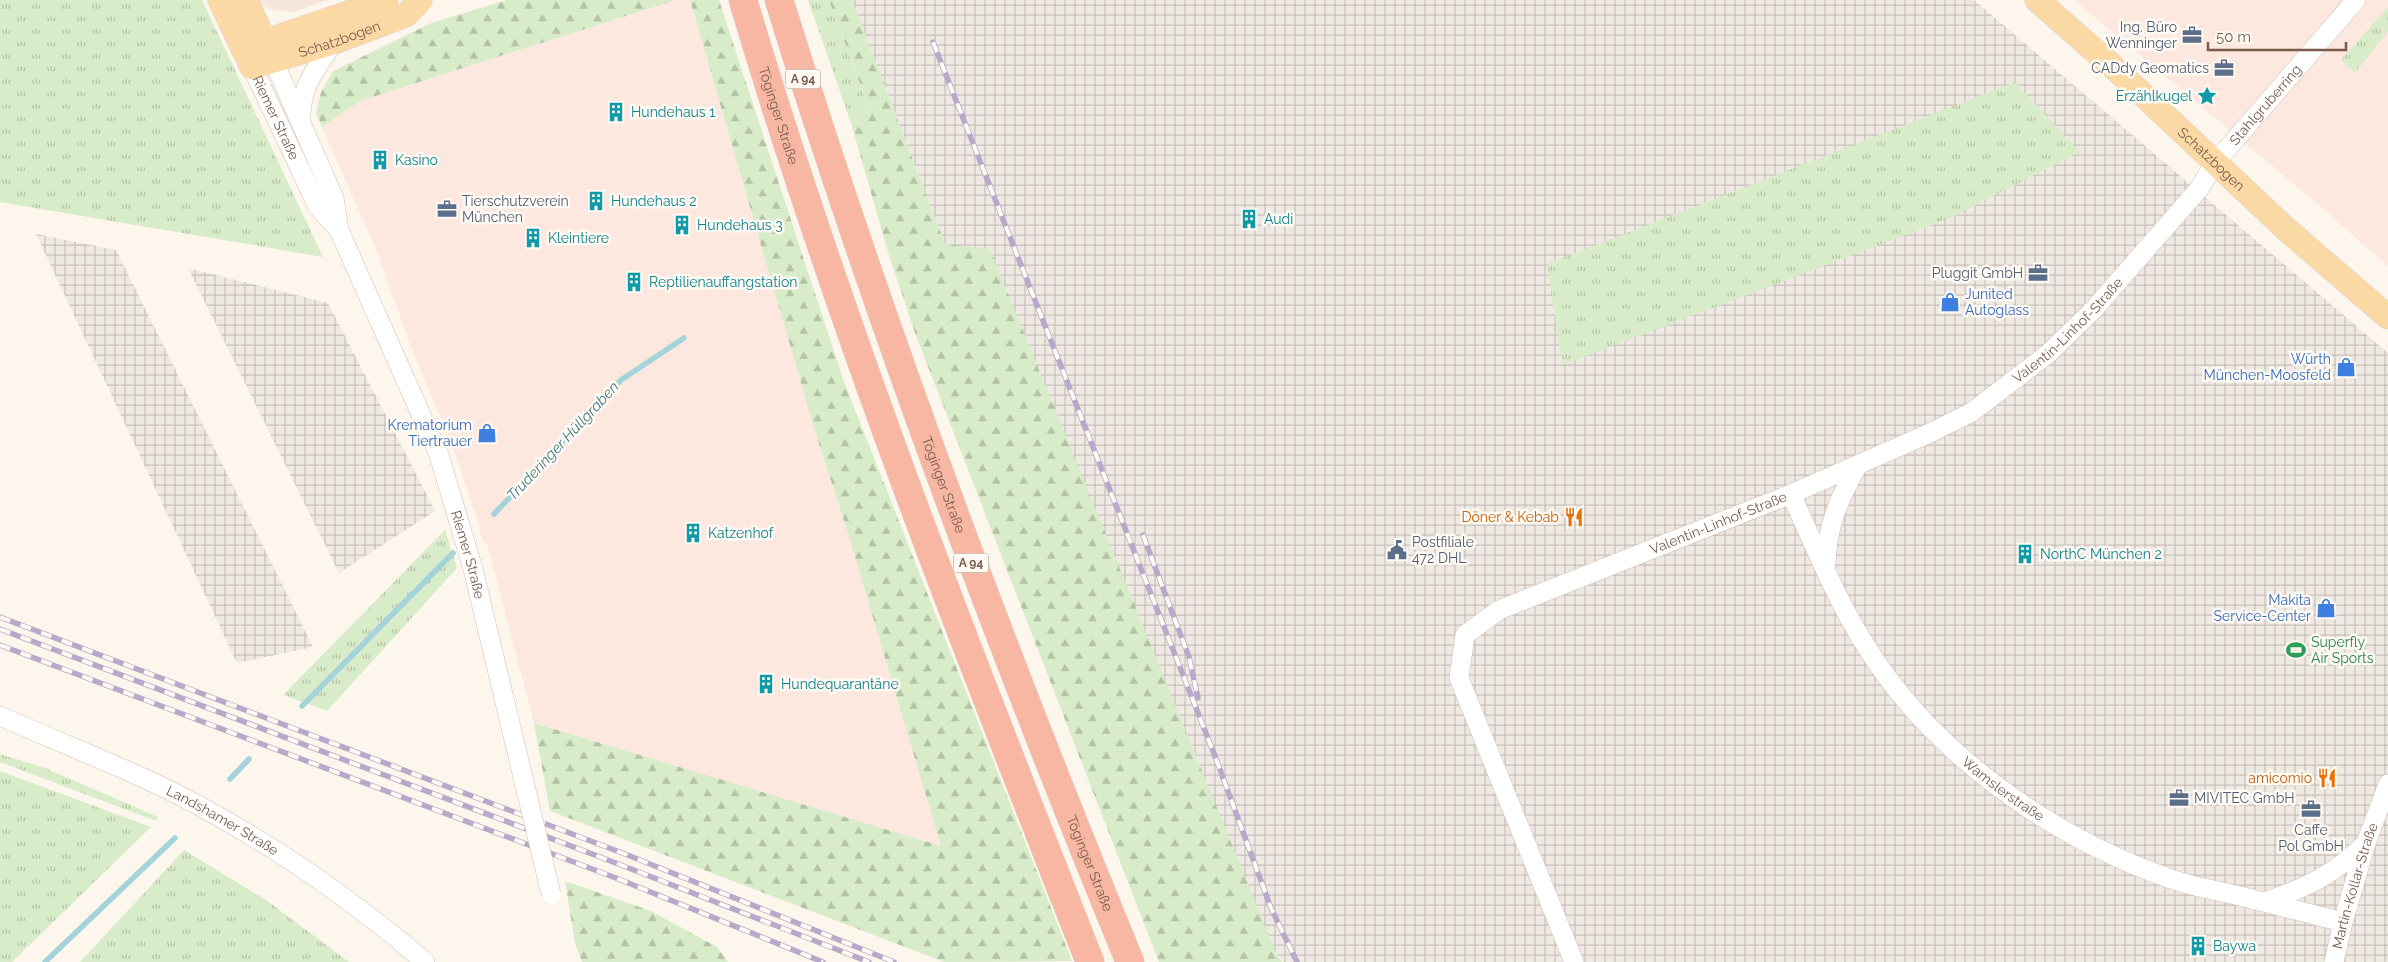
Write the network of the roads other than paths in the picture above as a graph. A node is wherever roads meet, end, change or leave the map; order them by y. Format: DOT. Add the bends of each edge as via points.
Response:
graph roads {
  1 [pos="220,0"];
  2 [pos="246,0"];
  3 [pos="386,0"];
  4 [pos="420,0"];
  5 [pos="743,0"];
  6 [pos="779,0"];
  7 [pos="2037,0"];
  8 [pos="2356,0"];
  9 [pos="334,42"];
  10 [pos="258,55"];
  11 [pos="301,123"];
  12 [pos="2214,164"];
  13 [pos="339,230"];
  14 [pos="2388,317"];
  15 [pos="1858,465"];
  16 [pos="1791,494"];
  17 [pos="1826,568"];
  18 [pos="0,716"];
  19 [pos="2388,784"];
  20 [pos="2366,843"];
  21 [pos="551,894"];
  22 [pos="2264,902"];
  23 [pos="2343,922"];
  24 [pos="425,962"];
  25 [pos="1090,962"];
  26 [pos="1130,962"];
  27 [pos="1574,962"];
  28 [pos="2334,962"];
  1 -- 10 [label="main road, Riemer Straße"];
  2 -- 10 [label="main road, Riemer Straße"];
  3 -- 10 [label="main road, Schatzbogen"];
  4 -- 9 [label="main road, Schatzbogen" via="406,16"];
  5 -- 25 [label="highway, Töginger Straße / A 94" via="864,370 988,703"];
  6 -- 26 [label="highway, Töginger Straße / A 94" via="828,158 976,575"];
  7 -- 12 [label="main road, Schatzbogen" via="2110,64"];
  8 -- 12 [label="street, Stahlgruberring"];
  9 -- 10 [label="main road, Schatzbogen"];
  9 -- 11 [label="street" via="307,82 300,103"];
  10 -- 11 [label="street, Riemer Straße"];
  10 -- 13 [label="street, Riemer Straße" via="318,207"];
  11 -- 13 [label="street, Riemer Straße" via="334,198"];
  12 -- 14 [label="main road, Schatzbogen"];
  12 -- 15 [label="street, Valentin-Linhof-Straße" via="2199,189 2140,259 2094,310 2049,352 1972,412"];
  13 -- 21 [label="street, Riemer Straße, bridge" via="439,456 456,507"];
  15 -- 16 [label="street, Valentin-Linhof-Straße"];
  15 -- 17 [label="street, Wamslerstraße" via="1827,538"];
  16 -- 17 [label="street, Wamslerstraße"];
  16 -- 27 [label="street, Valentin-Linhof-Straße" via="1499,610 1465,635 1460,678"];
  17 -- 22 [label="street, Wamslerstraße" via="1864,644 1916,711 1954,750 2017,802 2093,846 2174,881"];
  18 -- 24 [label="street, Landshamer Straße" via="213,813 299,865 377,921"];
  19 -- 20 [label="street, Martin-Kollar-Straße"];
  20 -- 22 [label="street" via="2323,878"];
  20 -- 23 [label="street, Martin-Kollar-Straße"];
  22 -- 23 [label="street, Wamslerstraße"];
  23 -- 28 [label="street, Martin-Kollar-Straße"];
}
